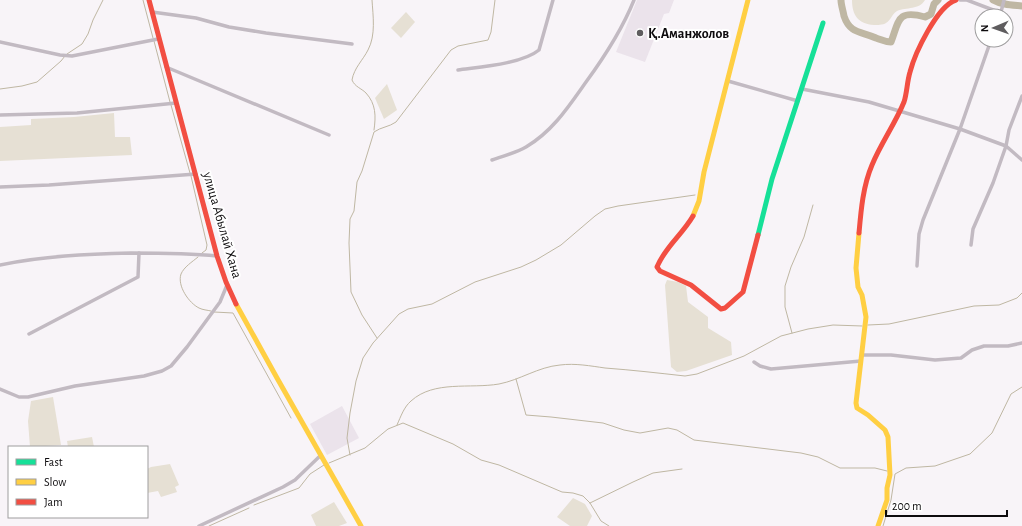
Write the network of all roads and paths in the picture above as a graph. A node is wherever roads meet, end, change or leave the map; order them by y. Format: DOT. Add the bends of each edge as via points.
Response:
graph roads {
  1 [pos="148,0"];
  2 [pos="553,0"];
  3 [pos="634,0"];
  4 [pos="748,0"];
  5 [pos="956,0"];
  6 [pos="960,0"];
  7 [pos="986,8"];
  8 [pos="152,12"];
  9 [pos="823,23"];
  10 [pos="158,38"];
  11 [pos="0,42"];
  12 [pos="352,44"];
  13 [pos="988,48"];
  14 [pos="166,66"];
  15 [pos="458,70"];
  16 [pos="728,81"];
  17 [pos="802,89"];
  18 [pos="1022,96"];
  19 [pos="798,101"];
  20 [pos="176,103"];
  21 [pos="899,112"];
  22 [pos="0,115"];
  23 [pos="960,129"];
  24 [pos="329,135"];
  25 [pos="1006,146"];
  26 [pos="492,160"];
  27 [pos="1022,160"];
  28 [pos="196,174"];
  29 [pos="0,187"];
  30 [pos="971,245"];
  31 [pos="139,253"];
  32 [pos="217,256"];
  33 [pos="0,265"];
  34 [pos="917,266"];
  35 [pos="227,285"];
  36 [pos="29,334"];
  37 [pos="1022,343"];
  38 [pos="862,355"];
  39 [pos="861,361"];
  40 [pos="754,362"];
  41 [pos="0,389"];
  42 [pos="321,455"];
  43 [pos="199,526"];
  44 [pos="361,526"];
  45 [pos="878,526"];
  1 -- 8 [label="street, улица Абылай Хана"];
  2 -- 15 [label="street" via="539,50 533,55"];
  3 -- 26 [label="street" via="607,53 550,130 526,147"];
  4 -- 16 [label="street"];
  5 -- 21 [label="street" via="949,2 927,30 910,71"];
  6 -- 7 [label="street" via="967,0"];
  8 -- 10 [label="street, улица Абылай Хана"];
  8 -- 12 [label="street" via="196,18 266,33"];
  9 -- 17 [label="street"];
  10 -- 11 [label="street" via="72,56"];
  10 -- 14 [label="street, улица Абылай Хана"];
  13 -- 23 [label="street"];
  14 -- 20 [label="street, улица Абылай Хана"];
  14 -- 24 [label="street"];
  16 -- 19 [label="street"];
  16 -- 19 [label="street" via="704,172 700,200 693,217 666,250 657,267 691,285 721,309 743,292 772,179"];
  17 -- 19 [label="street"];
  17 -- 21 [label="street" via="869,102"];
  18 -- 25 [label="street" via="1009,130"];
  20 -- 22 [label="street" via="77,113"];
  20 -- 28 [label="street, улица Абылай Хана"];
  21 -- 23 [label="street"];
  21 -- 38 [label="street" via="872,165 862,203 856,268 866,317"];
  23 -- 25 [label="street"];
  23 -- 34 [label="street" via="922,220"];
  25 -- 27 [label="street"];
  25 -- 30 [label="street" via="973,229"];
  28 -- 29 [label="street"];
  28 -- 32 [label="street, улица Абылай Хана"];
  31 -- 32 [label="street" via="192,253"];
  31 -- 33 [label="street" via="61,256"];
  31 -- 36 [label="street" via="138,277"];
  32 -- 35 [label="street, улица Абылай Хана"];
  35 -- 41 [label="street" via="220,302 188,347 171,366 162,371 28,397 19,397"];
  35 -- 42 [label="street, улица Абылай Хана"];
  37 -- 38 [label="street" via="984,346 972,350 961,358 935,360"];
  38 -- 39 [label="street"];
  39 -- 40 [label="street" via="771,369"];
  39 -- 45 [label="street" via="857,408 885,430 888,437 890,475 887,500"];
  42 -- 43 [label="street" via="295,480 283,487"];
  42 -- 44 [label="street, улица Абылай Хана"];
}
